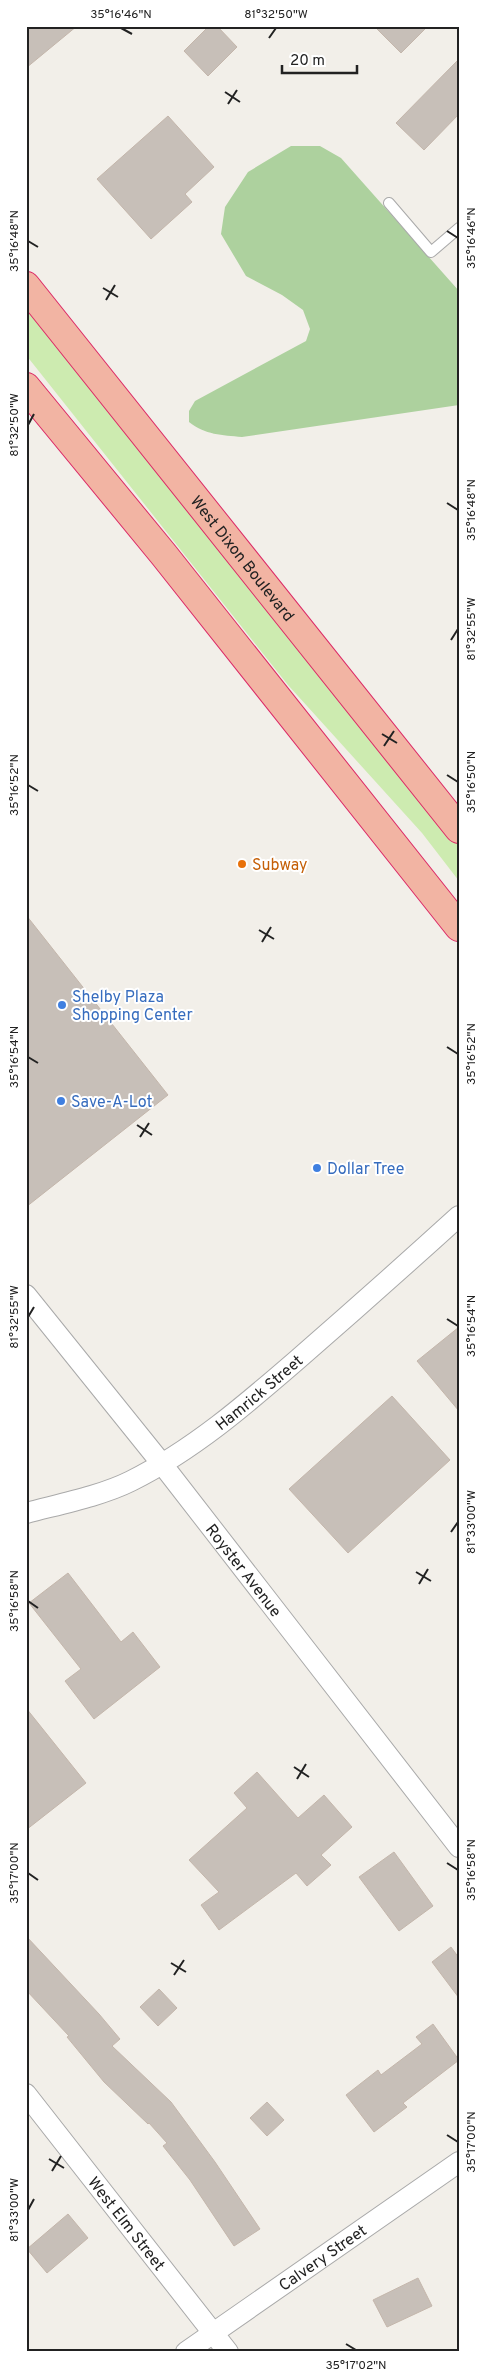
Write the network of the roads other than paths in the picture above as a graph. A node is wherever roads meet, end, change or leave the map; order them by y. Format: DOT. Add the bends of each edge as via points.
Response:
graph roads {
  1 [pos="388,202"];
  2 [pos="459,228"];
  3 [pos="26,286"];
  4 [pos="26,387"];
  5 [pos="459,829"];
  6 [pos="459,927"];
  7 [pos="459,1216"];
  8 [pos="26,1295"];
  9 [pos="162,1464"];
  10 [pos="26,1513"];
  11 [pos="453,1826"];
  12 [pos="459,1847"];
  13 [pos="26,2094"];
  14 [pos="459,2162"];
  15 [pos="213,2332"];
  16 [pos="186,2352"];
  17 [pos="228,2352"];
  1 -- 2 [label="lane" via="431,252"];
  3 -- 5 [label="highway, West Dixon Boulevard"];
  4 -- 6 [label="highway" via="164,555"];
  7 -- 9 [label="street, Hamrick Street" via="237,1412"];
  8 -- 9 [label="street, Royster Avenue"];
  9 -- 10 [label="street, Hamrick Street" via="129,1482"];
  9 -- 11 [label="street, Royster Avenue"];
  11 -- 12 [label="street, Royster Avenue"];
  13 -- 15 [label="street, West Elm Street"];
  14 -- 15 [label="street, Calvery Street"];
  15 -- 16 [label="street, Calvery Street"];
  15 -- 17 [label="street, West Elm Street"];
}
